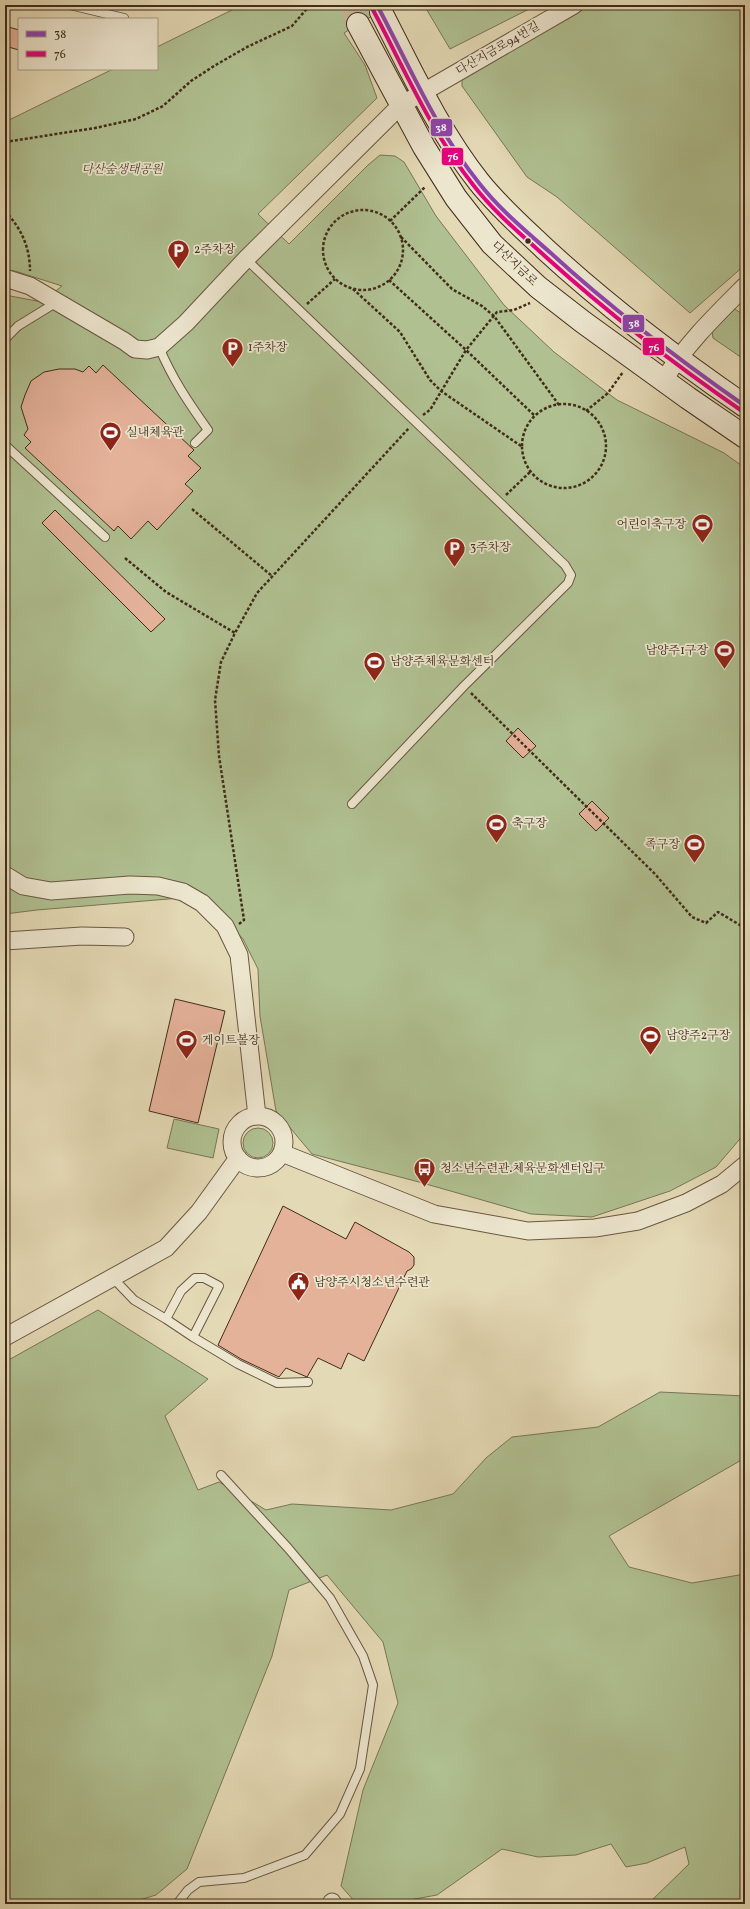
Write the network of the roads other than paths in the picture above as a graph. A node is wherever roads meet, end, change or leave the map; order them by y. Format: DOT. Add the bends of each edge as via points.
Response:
graph roads {
  1 [pos="70,5"];
  2 [pos="574,5"];
  3 [pos="93,8"];
  4 [pos="381,12"];
  5 [pos="124,18"];
  6 [pos="358,24"];
  7 [pos="422,92"];
  8 [pos="401,105"];
  9 [pos="246,259"];
  10 [pos="5,278"];
  11 [pos="745,286"];
  12 [pos="57,301"];
  13 [pos="5,339"];
  14 [pos="159,346"];
  15 [pos="678,358"];
  16 [pos="664,380"];
  17 [pos="745,406"];
  18 [pos="745,437"];
  19 [pos="195,443"];
  20 [pos="5,445"];
  21 [pos="105,537"];
  22 [pos="352,804"];
  23 [pos="5,875"];
  24 [pos="125,937"];
  25 [pos="5,941"];
  26 [pos="257,1116"];
  27 [pos="282,1153"];
  28 [pos="238,1158"];
  29 [pos="745,1165"];
  30 [pos="112,1277"];
  31 [pos="166,1319"];
  32 [pos="5,1337"];
  33 [pos="194,1337"];
  34 [pos="308,1382"];
  35 [pos="221,1475"];
  36 [pos="177,1904"];
  1 -- 3 [label="lane"];
  2 -- 7 [label="street, 다산지금로94번길"];
  3 -- 5 [label="lane"];
  4 -- 7 [label="street"];
  6 -- 8 [label="street, 다산지금로"];
  7 -- 8 [label="street, 다산지금로94번길"];
  7 -- 15 [label="street" via="446,135 480,183 516,222 584,285"];
  8 -- 9 [label="street, 다산지금로94번길"];
  8 -- 16 [label="street, 다산지금로" via="456,198 492,244 538,288"];
  9 -- 14 [label="street, 다산지금로94번길" via="186,323"];
  9 -- 22 [label="lane" via="565,566 571,575 568,583 464,686"];
  10 -- 12 [label="street" via="30,286"];
  11 -- 15 [label="street"];
  12 -- 13 [label="lane" via="18,326"];
  12 -- 14 [label="street" via="135,349 147,350"];
  14 -- 19 [label="lane" via="171,375 208,430"];
  15 -- 16 [label="street"];
  15 -- 17 [label="street"];
  16 -- 18 [label="street, 다산지금로"];
  20 -- 21 [label="lane"];
  23 -- 26 [label="street" via="23,886 51,891 130,885 158,886 183,892 202,903 224,926 239,955"];
  24 -- 25 [label="street" via="82,936"];
  26 -- 27 [label="street" via="269,1118 281,1129 284,1137"];
  26 -- 28 [label="street" via="244,1120 234,1132 233,1149"];
  27 -- 28 [label="street" via="276,1161 259,1168 250,1167"];
  27 -- 29 [label="street" via="434,1214 528,1231 595,1228 638,1221 686,1203 722,1184"];
  28 -- 30 [label="street" via="199,1212 166,1248"];
  30 -- 31 [label="lane" via="134,1300"];
  30 -- 32 [label="street"];
  31 -- 33 [label="lane"];
  31 -- 33 [label="lane" via="181,1291 195,1278 204,1278 219,1286"];
  33 -- 34 [label="lane" via="238,1364 277,1382"];
  35 -- 36 [label="lane" via="330,1598 363,1656 373,1684 360,1769 340,1814 305,1855 244,1878 199,1882 188,1890"];
}
